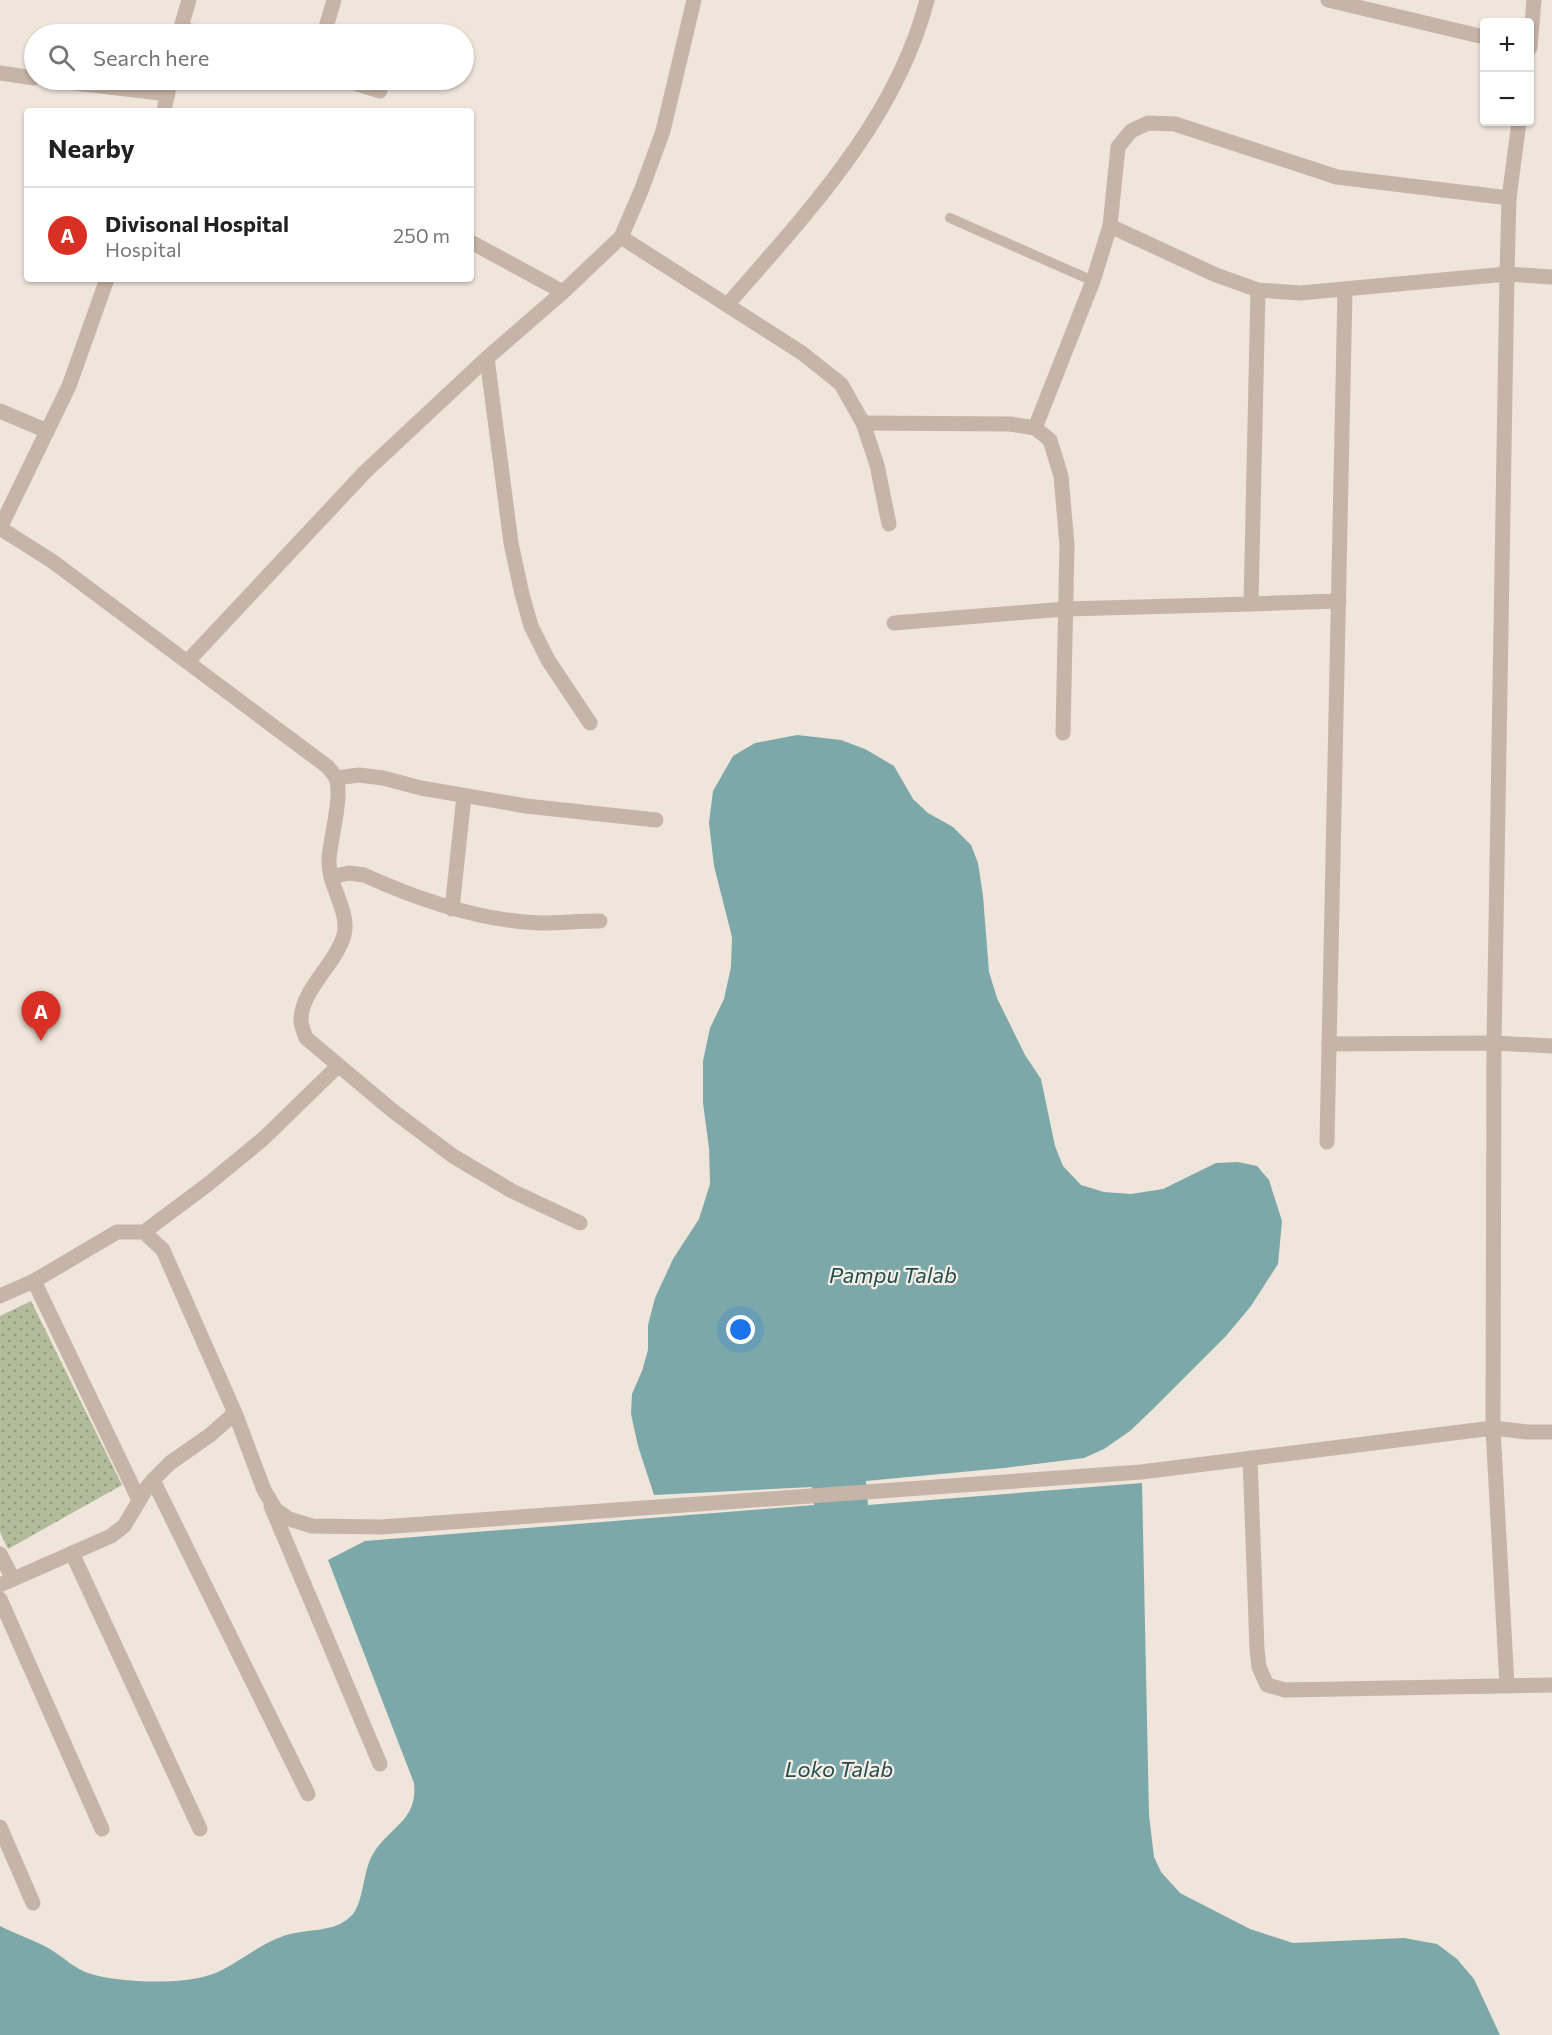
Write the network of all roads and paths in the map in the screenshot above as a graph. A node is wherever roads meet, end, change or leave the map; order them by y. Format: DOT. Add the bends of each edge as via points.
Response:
graph roads {
  1 [pos="189,0"];
  2 [pos="334,0"];
  3 [pos="694,0"];
  4 [pos="927,0"];
  5 [pos="1328,0"];
  6 [pos="1534,0"];
  7 [pos="1532,18"];
  8 [pos="181,24"];
  9 [pos="327,24"];
  10 [pos="1480,36"];
  11 [pos="0,73"];
  12 [pos="24,77"];
  13 [pos="168,90"];
  14 [pos="377,90"];
  15 [pos="380,91"];
  16 [pos="165,108"];
  17 [pos="1519,126"];
  18 [pos="1509,198"];
  19 [pos="950,218"];
  20 [pos="1110,226"];
  21 [pos="621,237"];
  22 [pos="474,244"];
  23 [pos="1507,274"];
  24 [pos="1552,277"];
  25 [pos="1093,281"];
  26 [pos="106,282"];
  27 [pos="1258,290"];
  28 [pos="1345,290"];
  29 [pos="563,292"];
  30 [pos="728,304"];
  31 [pos="487,358"];
  32 [pos="0,411"];
  33 [pos="863,423"];
  34 [pos="1035,428"];
  35 [pos="47,430"];
  36 [pos="890,524"];
  37 [pos="0,528"];
  38 [pos="1339,601"];
  39 [pos="1251,604"];
  40 [pos="1065,609"];
  41 [pos="894,623"];
  42 [pos="188,661"];
  43 [pos="590,723"];
  44 [pos="1063,733"];
  45 [pos="336,778"];
  46 [pos="464,796"];
  47 [pos="656,820"];
  48 [pos="331,877"];
  49 [pos="452,909"];
  50 [pos="600,921"];
  51 [pos="1494,1043"];
  52 [pos="1329,1044"];
  53 [pos="1552,1046"];
  54 [pos="338,1066"];
  55 [pos="1327,1142"];
  56 [pos="580,1223"];
  57 [pos="144,1232"];
  58 [pos="34,1281"];
  59 [pos="0,1296"];
  60 [pos="235,1413"];
  61 [pos="1493,1428"];
  62 [pos="1552,1432"];
  63 [pos="1250,1458"];
  64 [pos="153,1480"];
  65 [pos="264,1490"];
  66 [pos="139,1500"];
  67 [pos="72,1553"];
  68 [pos="0,1554"];
  69 [pos="7,1582"];
  70 [pos="0,1599"];
  71 [pos="1552,1685"];
  72 [pos="1507,1686"];
  73 [pos="380,1764"];
  74 [pos="308,1794"];
  75 [pos="0,1827"];
  76 [pos="102,1829"];
  77 [pos="200,1829"];
  78 [pos="33,1903"];
  1 -- 8 [label="street"];
  2 -- 9 [label="street"];
  3 -- 21 [label="street" via="663,131"];
  4 -- 30 [label="street" via="919,33 899,76 859,142 820,198"];
  5 -- 10 [label="street"];
  6 -- 7 [label="street"];
  11 -- 12 [label="street"];
  13 -- 16 [label="street"];
  14 -- 15 [label="street"];
  17 -- 18 [label="street"];
  18 -- 20 [label="street" via="1337,177 1175,124 1148,123 1131,131 1118,147"];
  18 -- 23 [label="street"];
  19 -- 25 [label="lane"];
  20 -- 25 [label="street"];
  20 -- 27 [label="street"];
  21 -- 29 [label="street"];
  21 -- 30 [label="street"];
  22 -- 29 [label="street"];
  23 -- 24 [label="street"];
  23 -- 28 [label="street"];
  23 -- 51 [label="street"];
  25 -- 34 [label="street"];
  26 -- 35 [label="street" via="69,386"];
  27 -- 28 [label="street"];
  27 -- 39 [label="street"];
  28 -- 38 [label="street"];
  29 -- 31 [label="street"];
  30 -- 33 [label="street" via="841,384"];
  31 -- 42 [label="street" via="366,472"];
  31 -- 43 [label="street" via="511,543 531,626 548,660"];
  32 -- 35 [label="street"];
  33 -- 34 [label="street" via="1010,424"];
  33 -- 36 [label="street"];
  34 -- 40 [label="street" via="1050,440 1061,476 1067,545"];
  35 -- 37 [label="street"];
  37 -- 42 [label="street" via="52,561"];
  38 -- 39 [label="street"];
  38 -- 52 [label="street"];
  39 -- 40 [label="street"];
  40 -- 41 [label="street"];
  40 -- 44 [label="street"];
  42 -- 45 [label="street" via="328,767"];
  45 -- 46 [label="street" via="383,778"];
  45 -- 48 [label="street"];
  46 -- 47 [label="street"];
  46 -- 49 [label="street"];
  48 -- 49 [label="street" via="363,875"];
  48 -- 54 [label="street" via="344,914 345,932 339,949 303,1004 301,1021 306,1038"];
  49 -- 50 [label="street" via="539,922"];
  51 -- 52 [label="street"];
  51 -- 53 [label="street"];
  51 -- 61 [label="street"];
  52 -- 55 [label="street"];
  54 -- 56 [label="street" via="453,1156 512,1191"];
  54 -- 57 [label="street" via="263,1139"];
  57 -- 58 [label="street" via="117,1232"];
  57 -- 60 [label="street" via="163,1250"];
  58 -- 59 [label="street"];
  58 -- 66 [label="street"];
  60 -- 64 [label="street"];
  60 -- 65 [label="street"];
  61 -- 62 [label="street"];
  61 -- 63 [label="street"];
  61 -- 72 [label="street"];
  63 -- 65 [label="street" via="1141,1472 381,1527 312,1526 289,1519 276,1510"];
  63 -- 72 [label="street" via="1257,1649 1267,1685 1285,1690"];
  64 -- 66 [label="street"];
  64 -- 74 [label="street"];
  65 -- 73 [label="street"];
  66 -- 67 [label="street" via="124,1526"];
  67 -- 69 [label="street"];
  67 -- 77 [label="street"];
  68 -- 69 [label="street"];
  70 -- 76 [label="street"];
  71 -- 72 [label="street"];
  75 -- 78 [label="street"];
}
